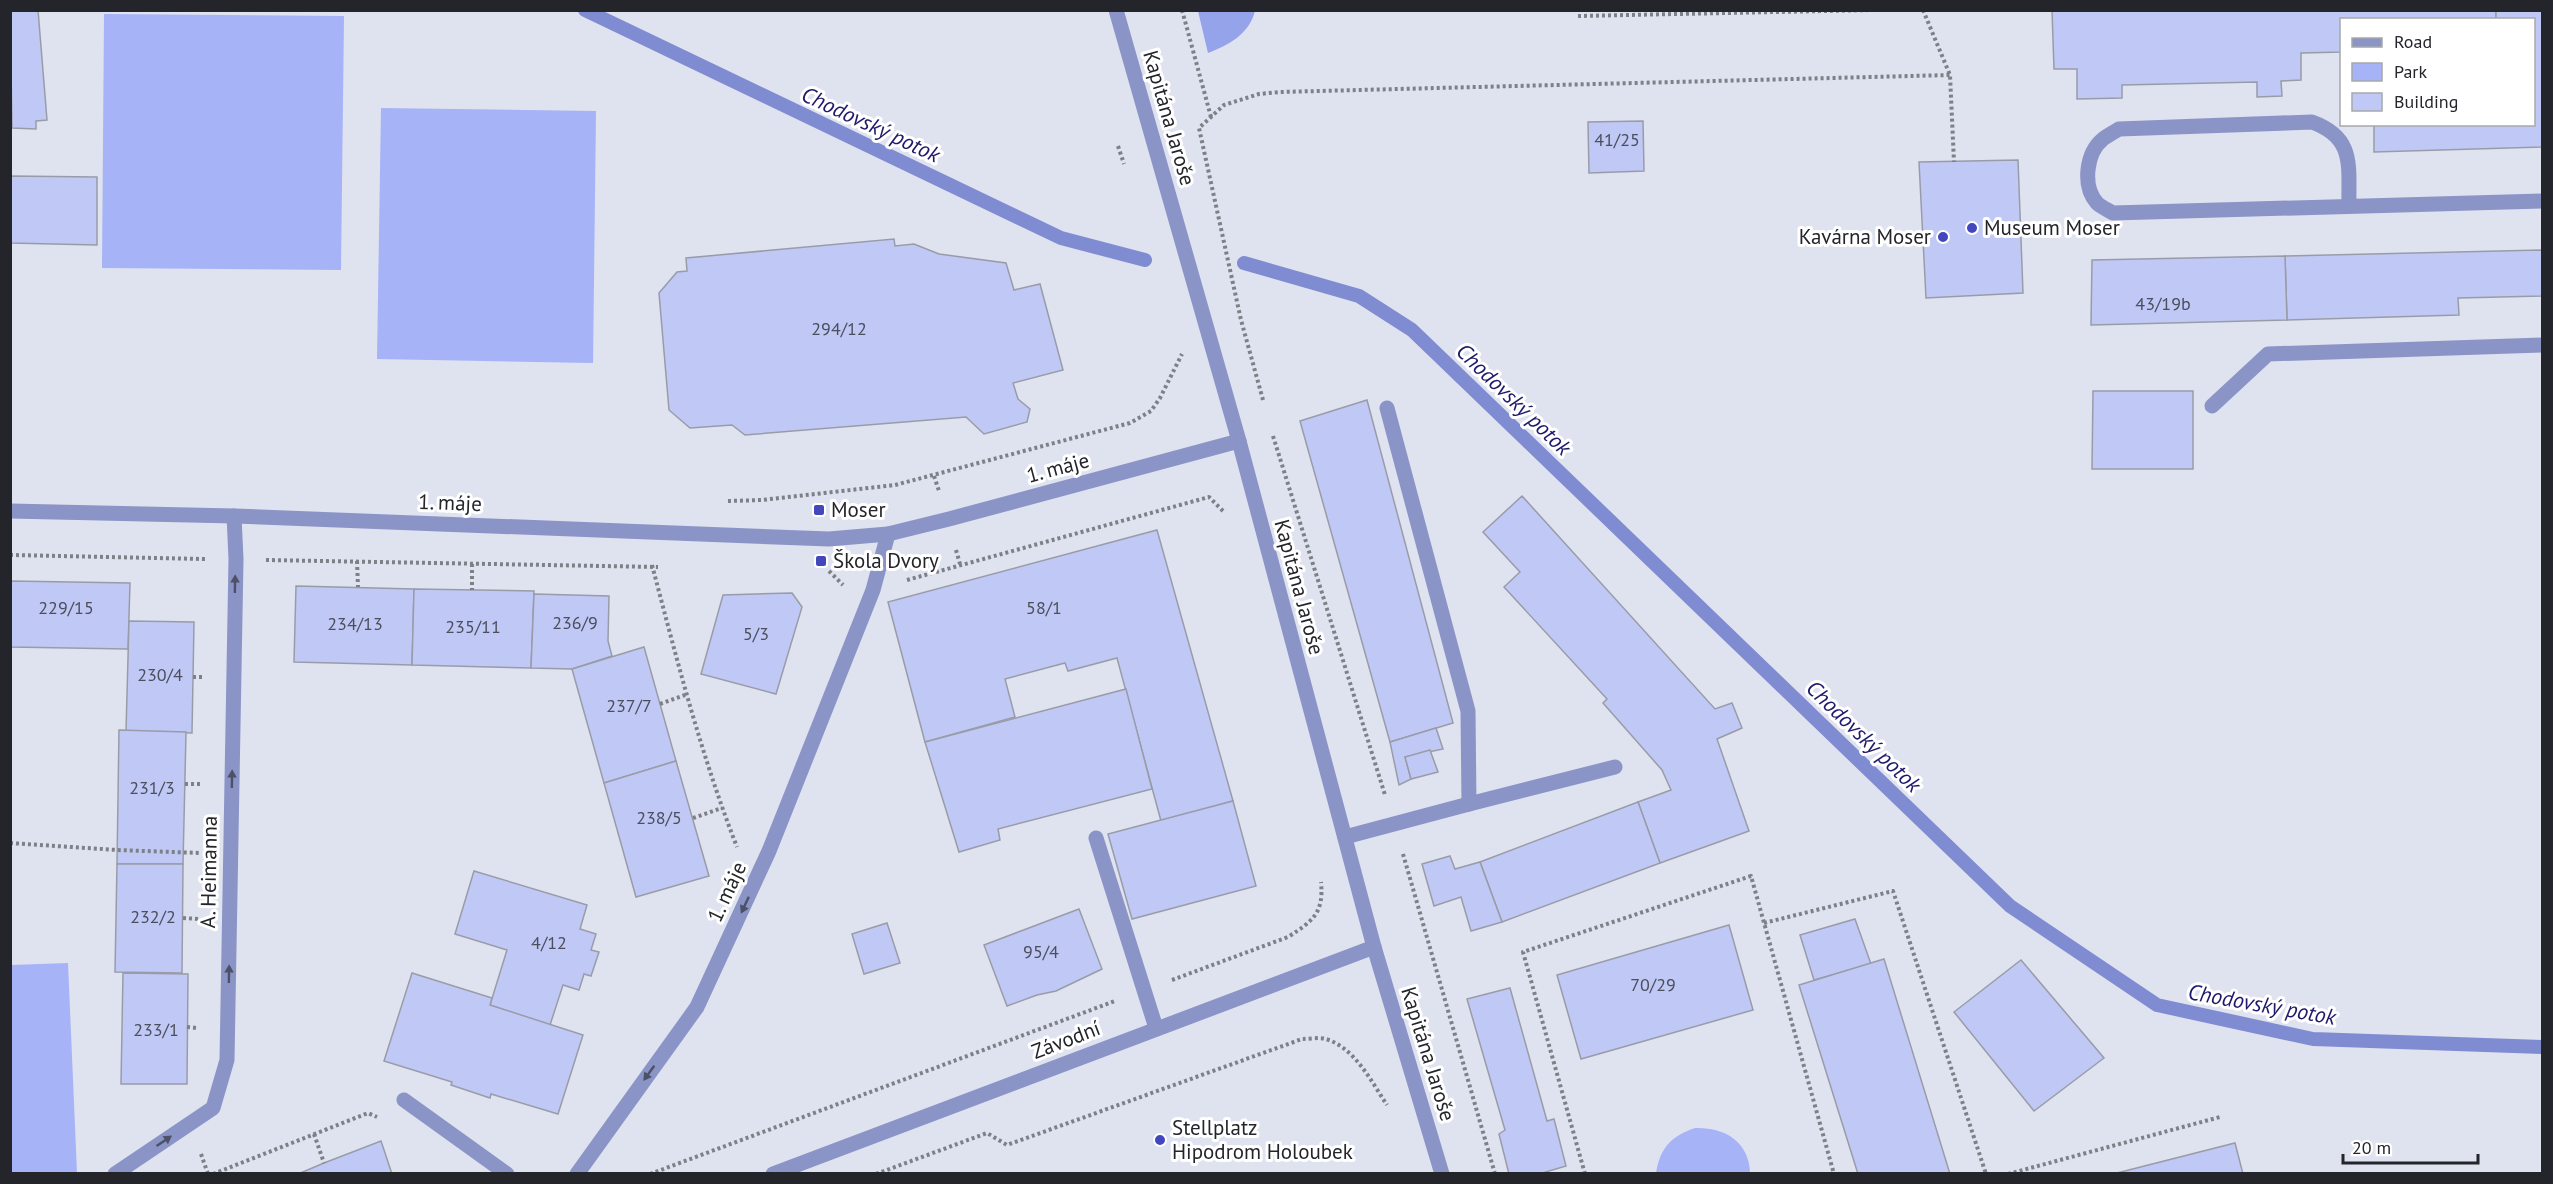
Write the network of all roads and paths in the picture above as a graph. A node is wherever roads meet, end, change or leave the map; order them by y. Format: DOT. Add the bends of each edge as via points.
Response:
graph roads {
  1 [pos="1116,10"];
  2 [pos="1182,10"];
  3 [pos="1875,10"];
  4 [pos="1923,10"];
  5 [pos="1578,16"];
  6 [pos="1950,75"];
  7 [pos="1211,117"];
  8 [pos="1118,146"];
  9 [pos="1954,162"];
  10 [pos="1126,168"];
  11 [pos="2542,201"];
  12 [pos="2349,207"];
  13 [pos="1181,343"];
  14 [pos="2542,345"];
  15 [pos="2212,406"];
  16 [pos="1387,408"];
  17 [pos="1266,411"];
  18 [pos="1272,434"];
  19 [pos="1239,441"];
  20 [pos="727,501"];
  21 [pos="10,511"];
  22 [pos="234,516"];
  23 [pos="1227,523"];
  24 [pos="643,532"];
  25 [pos="888,534"];
  26 [pos="10,555"];
  27 [pos="236,559"];
  28 [pos="357,561"];
  29 [pos="471,564"];
  30 [pos="652,567"];
  31 [pos="664,567"];
  32 [pos="826,568"];
  33 [pos="358,587"];
  34 [pos="472,590"];
  35 [pos="873,590"];
  36 [pos="685,695"];
  37 [pos="660,704"];
  38 [pos="1615,767"];
  39 [pos="1469,804"];
  40 [pos="722,808"];
  41 [pos="693,818"];
  42 [pos="1394,824"];
  43 [pos="1345,837"];
  44 [pos="1096,838"];
  45 [pos="10,843"];
  46 [pos="231,854"];
  47 [pos="1321,880"];
  48 [pos="753,889"];
  49 [pos="1764,923"];
  50 [pos="1374,947"];
  51 [pos="1144,990"];
  52 [pos="1156,1028"];
  53 [pos="404,1100"];
  54 [pos="1391,1111"];
  55 [pos="2220,1117"];
  56 [pos="384,1120"];
  57 [pos="314,1134"];
  58 [pos="324,1164"];
  59 [pos="115,1173"];
  60 [pos="213,1173"];
  61 [pos="507,1173"];
  62 [pos="577,1173"];
  63 [pos="650,1173"];
  64 [pos="773,1173"];
  65 [pos="876,1173"];
  66 [pos="1442,1173"];
  67 [pos="1495,1173"];
  68 [pos="1585,1173"];
  69 [pos="1834,1173"];
  70 [pos="1986,1173"];
  71 [pos="2008,1173"];
  1 -- 19 [label="street, Kapitána Jaroše"];
  2 -- 7 [label="path"];
  3 -- 5 [label="path"];
  4 -- 6 [label="path"];
  6 -- 7 [label="path" via="1269,93 1224,105"];
  6 -- 9 [label="path"];
  7 -- 17 [label="path" via="1199,128 1241,320"];
  8 -- 10 [label="path"];
  11 -- 12 [label="street"];
  12 -- 12 [label="street" via="2113,213 2098,204 2089,190 2088,171 2091,154 2102,140 2119,129 2312,122 2340,138 2347,155"];
  13 -- 20 [label="path" via="1182,354 1161,398 1150,411 1130,423 895,485"];
  14 -- 15 [label="street" via="2268,354"];
  16 -- 39 [label="street" via="1468,711"];
  18 -- 42 [label="path"];
  19 -- 25 [label="street, 1. máje"];
  19 -- 43 [label="street, Kapitána Jaroše"];
  21 -- 22 [label="street, 1. máje"];
  22 -- 24 [label="street, 1. máje"];
  22 -- 27 [label="street, A. Heimanna"];
  23 -- 35 [label="path" via="1224,512 1209,497"];
  24 -- 25 [label="street, 1. máje" via="829,539"];
  24 -- 30 [label="path"];
  25 -- 35 [label="street, 1. máje"];
  26 -- 27 [label="path"];
  27 -- 28 [label="path"];
  46 -- 27 [label="street, A. Heimanna, one-way"];
  28 -- 29 [label="path"];
  28 -- 33 [label="path"];
  29 -- 30 [label="path"];
  29 -- 34 [label="path"];
  30 -- 31 [label="path"];
  30 -- 36 [label="path"];
  32 -- 35 [label="path" via="845,588"];
  35 -- 48 [label="street, 1. máje"];
  36 -- 37 [label="path"];
  36 -- 40 [label="path"];
  38 -- 39 [label="street"];
  39 -- 42 [label="street"];
  40 -- 41 [label="path"];
  40 -- 48 [label="path"];
  42 -- 43 [label="street"];
  42 -- 67 [label="path"];
  43 -- 50 [label="street, Kapitána Jaroše"];
  44 -- 51 [label="street"];
  45 -- 46 [label="path"];
  59 -- 46 [label="street, A. Heimanna, one-way" via="213,1108 221,1088 227,1060"];
  47 -- 51 [label="path" via="1323,898 1315,916 1288,937"];
  48 -- 62 [label="street, 1. máje, one-way" via="697,1007"];
  49 -- 68 [label="path" via="1751,876 1523,952"];
  49 -- 69 [label="path"];
  49 -- 70 [label="path" via="1893,891"];
  50 -- 52 [label="street, Závodní"];
  50 -- 66 [label="street, Kapitána Jaroše"];
  51 -- 52 [label="street"];
  51 -- 63 [label="path"];
  52 -- 64 [label="street, Závodní"];
  53 -- 61 [label="street"];
  54 -- 65 [label="path" via="1347,1050 1325,1038 1302,1039 1007,1145 987,1133"];
  55 -- 71 [label="path"];
  56 -- 57 [label="path" via="368,1113"];
  57 -- 58 [label="path"];
  57 -- 60 [label="path"];
}
